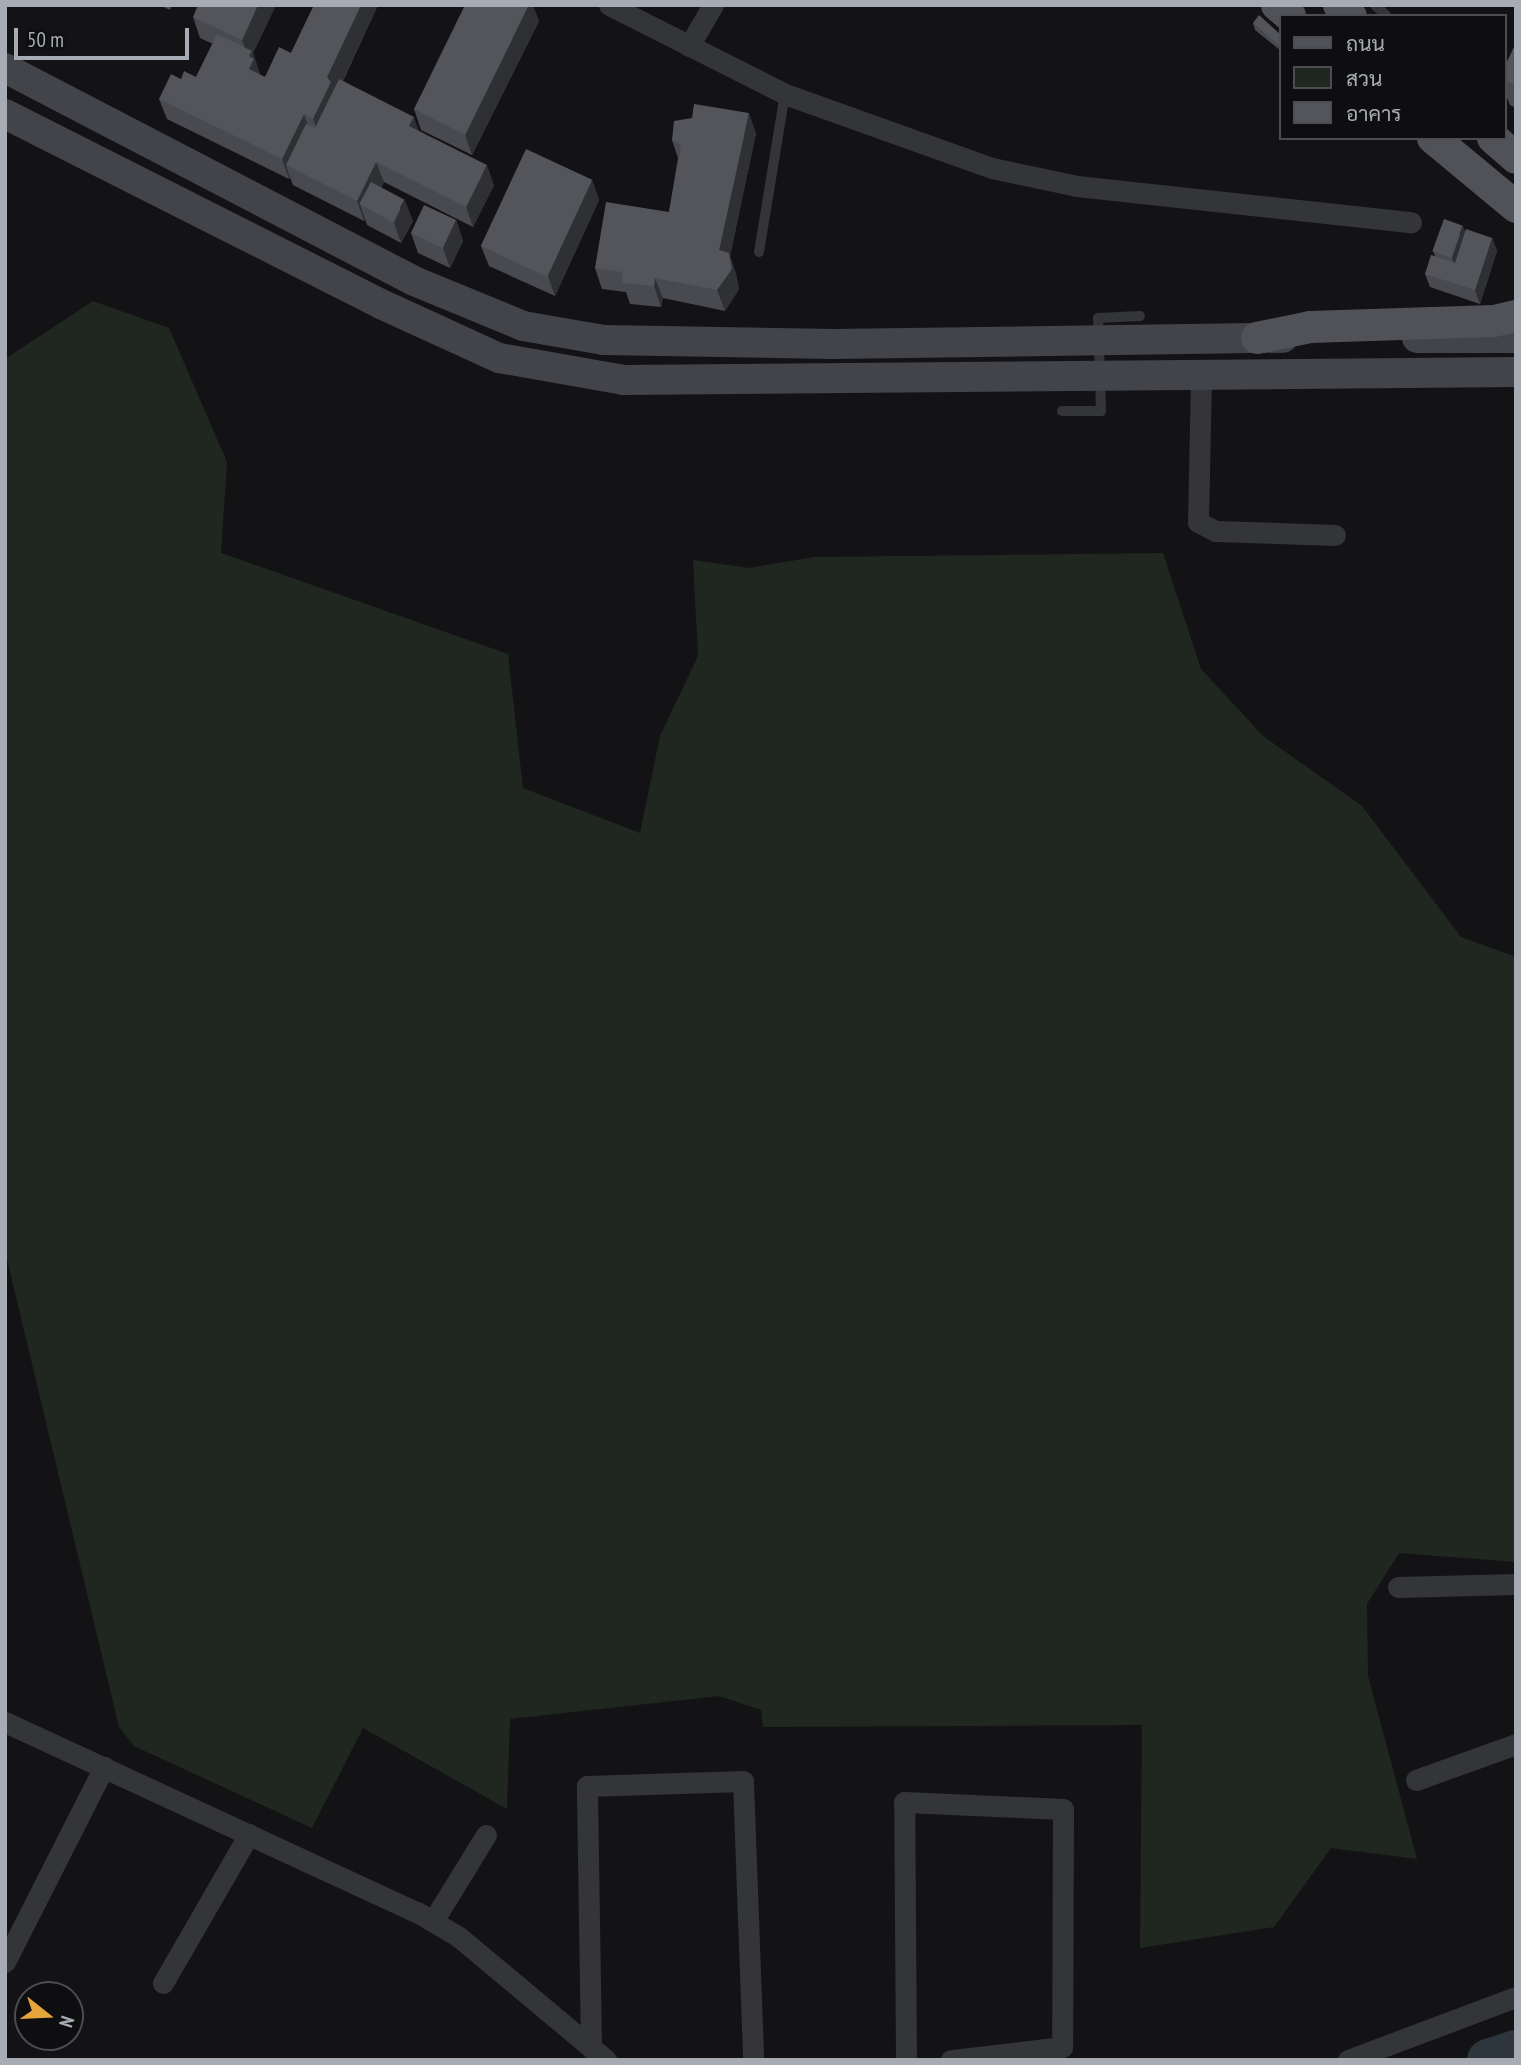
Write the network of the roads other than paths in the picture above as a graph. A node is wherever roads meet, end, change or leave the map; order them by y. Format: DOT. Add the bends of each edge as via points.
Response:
graph roads {
  1 [pos="609,5"];
  2 [pos="713,5"];
  3 [pos="689,46"];
  4 [pos="5,68"];
  5 [pos="785,94"];
  6 [pos="5,114"];
  7 [pos="1435,140"];
  8 [pos="1495,140"];
  9 [pos="1516,158"];
  10 [pos="1505,198"];
  11 [pos="1516,214"];
  12 [pos="1411,222"];
  13 [pos="759,252"];
  14 [pos="1140,316"];
  15 [pos="1516,316"];
  16 [pos="1257,338"];
  17 [pos="1516,338"];
  18 [pos="1516,372"];
  19 [pos="1201,379"];
  20 [pos="1062,411"];
  21 [pos="1335,535"];
  22 [pos="1516,1584"];
  23 [pos="1398,1587"];
  24 [pos="5,1722"];
  25 [pos="1516,1744"];
  26 [pos="104,1767"];
  27 [pos="1416,1780"];
  28 [pos="249,1834"];
  29 [pos="486,1835"];
  30 [pos="433,1921"];
  31 [pos="5,1962"];
  32 [pos="163,1983"];
  33 [pos="1516,1997"];
  34 [pos="598,2054"];
  35 [pos="759,2057"];
  36 [pos="906,2060"];
  37 [pos="951,2060"];
  38 [pos="1348,2060"];
  1 -- 3 [label="street"];
  2 -- 3 [label="street"];
  3 -- 5 [label="street"];
  4 -- 16 [label="main road" via="414,281 523,326 604,340 833,344"];
  5 -- 12 [label="street" via="992,168 1077,186"];
  5 -- 13 [label="lane"];
  6 -- 19 [label="main road" via="381,304 499,358 624,380"];
  7 -- 10 [label="main road"];
  8 -- 9 [label="main road"];
  10 -- 11 [label="main road"];
  14 -- 20 [label="lane" via="1098,318 1101,411"];
  15 -- 16 [label="main road" via="1494,321 1310,327"];
  16 -- 17 [label="main road"];
  18 -- 19 [label="main road"];
  19 -- 21 [label="street" via="1198,522 1216,531"];
  22 -- 23 [label="street"];
  24 -- 26 [label="street"];
  25 -- 27 [label="street"];
  26 -- 28 [label="street"];
  26 -- 31 [label="street"];
  28 -- 30 [label="street"];
  28 -- 32 [label="street"];
  29 -- 30 [label="street"];
  30 -- 34 [label="street" via="459,1937"];
  33 -- 38 [label="street"];
  34 -- 35 [label="street" via="587,1786 743,1781"];
  36 -- 37 [label="street" via="904,1802 1063,1809 1062,2047"];
}
